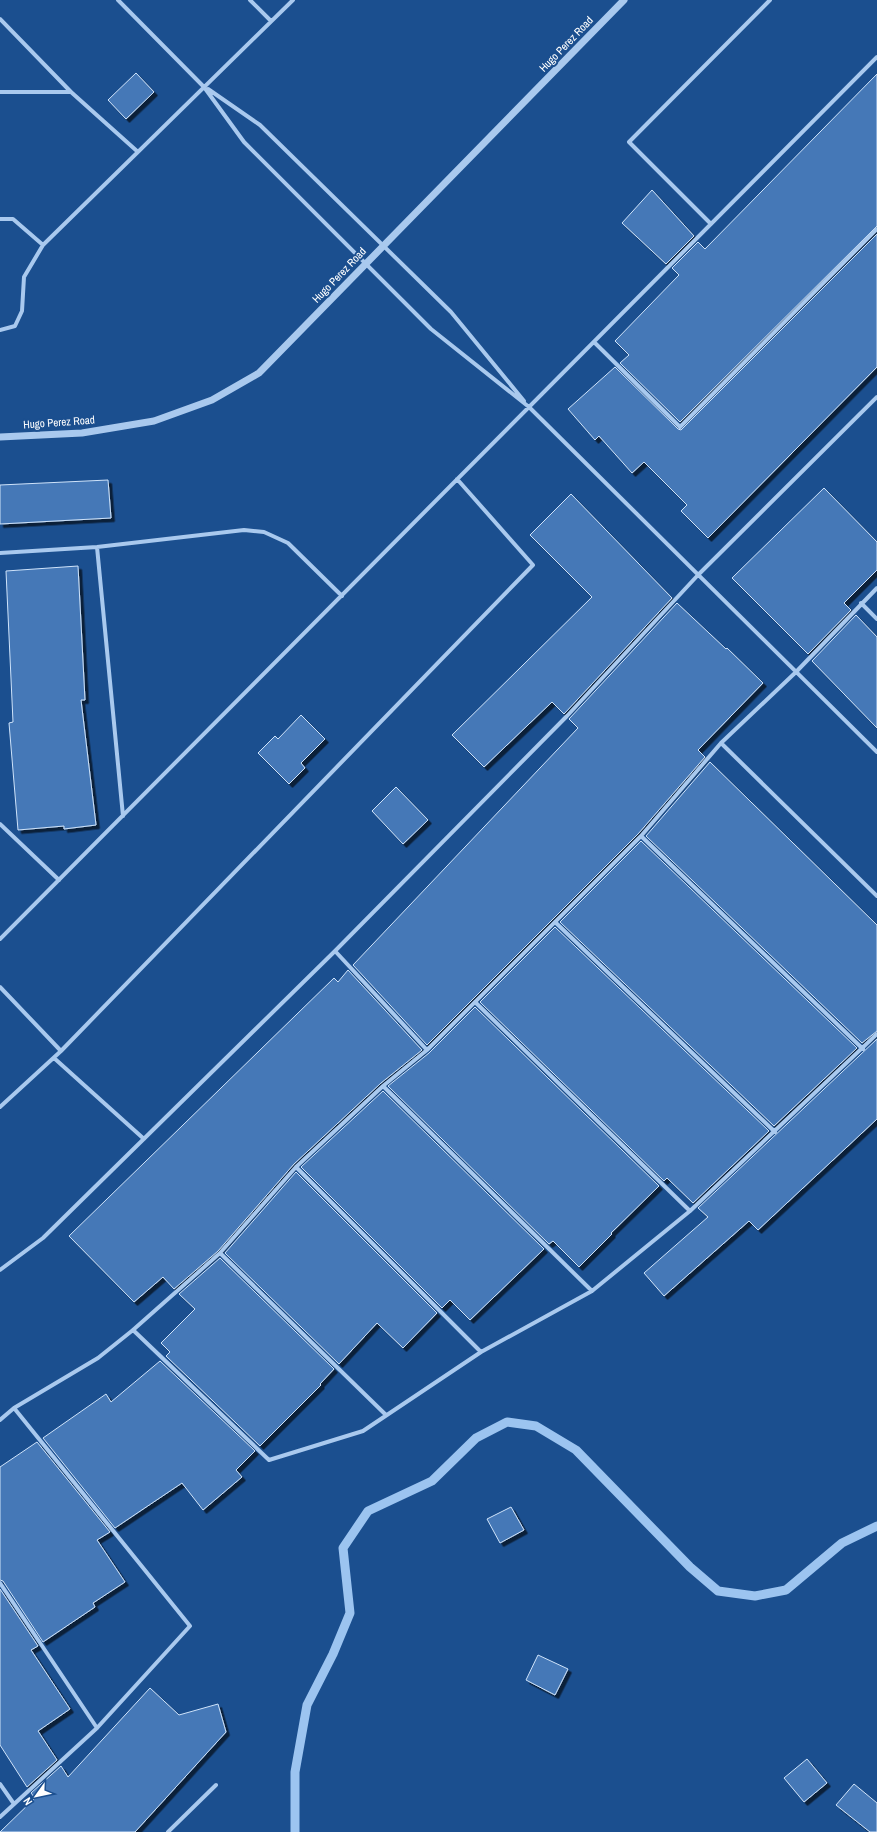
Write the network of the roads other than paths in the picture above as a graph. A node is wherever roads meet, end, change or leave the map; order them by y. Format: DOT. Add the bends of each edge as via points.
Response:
graph roads {
  1 [pos="118,0"];
  2 [pos="250,0"];
  3 [pos="293,0"];
  4 [pos="624,0"];
  5 [pos="770,0"];
  6 [pos="0,19"];
  7 [pos="271,21"];
  8 [pos="877,57"];
  9 [pos="204,87"];
  10 [pos="0,92"];
  11 [pos="71,92"];
  12 [pos="138,152"];
  13 [pos="0,220"];
  14 [pos="711,224"];
  15 [pos="877,230"];
  16 [pos="43,245"];
  17 [pos="384,246"];
  18 [pos="366,264"];
  19 [pos="0,330"];
  20 [pos="594,342"];
  21 [pos="877,397"];
  22 [pos="529,407"];
  23 [pos="0,437"];
  24 [pos="457,479"];
  25 [pos="97,547"];
  26 [pos="0,553"];
  27 [pos="698,575"];
  28 [pos="877,588"];
  29 [pos="342,596"];
  30 [pos="861,603"];
  31 [pos="877,619"];
  32 [pos="796,672"];
  33 [pos="721,743"];
  34 [pos="877,752"];
  35 [pos="123,816"];
  36 [pos="0,824"];
  37 [pos="641,836"];
  38 [pos="59,880"];
  39 [pos="877,896"];
  40 [pos="555,922"];
  41 [pos="0,939"];
  42 [pos="335,951"];
  43 [pos="0,987"];
  44 [pos="475,1002"];
  45 [pos="877,1034"];
  46 [pos="862,1049"];
  47 [pos="427,1050"];
  48 [pos="61,1051"];
  49 [pos="54,1058"];
  50 [pos="384,1086"];
  51 [pos="0,1107"];
  52 [pos="775,1132"];
  53 [pos="144,1139"];
  54 [pos="296,1167"];
  55 [pos="690,1212"];
  56 [pos="220,1253"];
  57 [pos="0,1270"];
  58 [pos="592,1291"];
  59 [pos="133,1330"];
  60 [pos="481,1352"];
  61 [pos="14,1408"];
  62 [pos="386,1415"];
  63 [pos="0,1420"];
  64 [pos="0,1583"];
  65 [pos="97,1728"];
  66 [pos="0,1784"];
  67 [pos="216,1785"];
  68 [pos="14,1804"];
  69 [pos="0,1817"];
  70 [pos="168,1832"];
  1 -- 9 [label="street"];
  2 -- 7 [label="street"];
  3 -- 7 [label="street"];
  4 -- 17 [label="street, Hugo Perez Road"];
  5 -- 14 [label="street" via="629,142"];
  6 -- 11 [label="street"];
  7 -- 9 [label="street"];
  8 -- 14 [label="street"];
  9 -- 12 [label="street"];
  9 -- 17 [label="street" via="260,125"];
  9 -- 18 [label="street" via="244,142"];
  10 -- 11 [label="street"];
  11 -- 12 [label="street"];
  12 -- 16 [label="street"];
  13 -- 16 [label="street" via="13,219"];
  14 -- 20 [label="street"];
  15 -- 20 [label="street" via="680,428"];
  16 -- 19 [label="street" via="24,278 22,311 14,326"];
  17 -- 18 [label="street, Hugo Perez Road"];
  17 -- 22 [label="street" via="451,312"];
  18 -- 22 [label="street" via="431,329"];
  18 -- 23 [label="street, Hugo Perez Road" via="259,373 212,400 154,421 82,433"];
  20 -- 22 [label="street"];
  21 -- 27 [label="street"];
  22 -- 24 [label="street"];
  22 -- 27 [label="street"];
  24 -- 29 [label="street"];
  24 -- 48 [label="street" via="533,565"];
  25 -- 26 [label="street"];
  25 -- 29 [label="street" via="244,530 264,532 288,543"];
  25 -- 35 [label="street"];
  27 -- 32 [label="street"];
  27 -- 42 [label="street" via="568,716"];
  28 -- 30 [label="street"];
  29 -- 35 [label="street"];
  30 -- 31 [label="street"];
  30 -- 32 [label="street"];
  32 -- 33 [label="street"];
  32 -- 34 [label="street"];
  33 -- 37 [label="street"];
  33 -- 39 [label="street"];
  35 -- 38 [label="street"];
  36 -- 38 [label="street"];
  37 -- 40 [label="street"];
  37 -- 46 [label="street"];
  38 -- 41 [label="street"];
  40 -- 44 [label="street"];
  40 -- 52 [label="street"];
  42 -- 47 [label="street"];
  42 -- 53 [label="street"];
  43 -- 48 [label="street"];
  44 -- 47 [label="street"];
  44 -- 55 [label="street"];
  45 -- 46 [label="street"];
  46 -- 52 [label="street"];
  47 -- 50 [label="street"];
  48 -- 49 [label="street"];
  49 -- 51 [label="street"];
  49 -- 53 [label="street"];
  50 -- 54 [label="street"];
  50 -- 58 [label="street"];
  52 -- 55 [label="street"];
  53 -- 57 [label="street" via="43,1238"];
  54 -- 56 [label="street"];
  54 -- 60 [label="street"];
  55 -- 58 [label="street"];
  56 -- 59 [label="street"];
  56 -- 62 [label="street"];
  58 -- 60 [label="street"];
  59 -- 61 [label="street" via="98,1358"];
  59 -- 62 [label="street" via="269,1460 363,1431"];
  60 -- 62 [label="street"];
  61 -- 63 [label="street"];
  61 -- 65 [label="street" via="190,1626"];
  64 -- 65 [label="street"];
  65 -- 68 [label="street"];
  66 -- 68 [label="street"];
  67 -- 70 [label="street"];
  68 -- 69 [label="street"];
}
